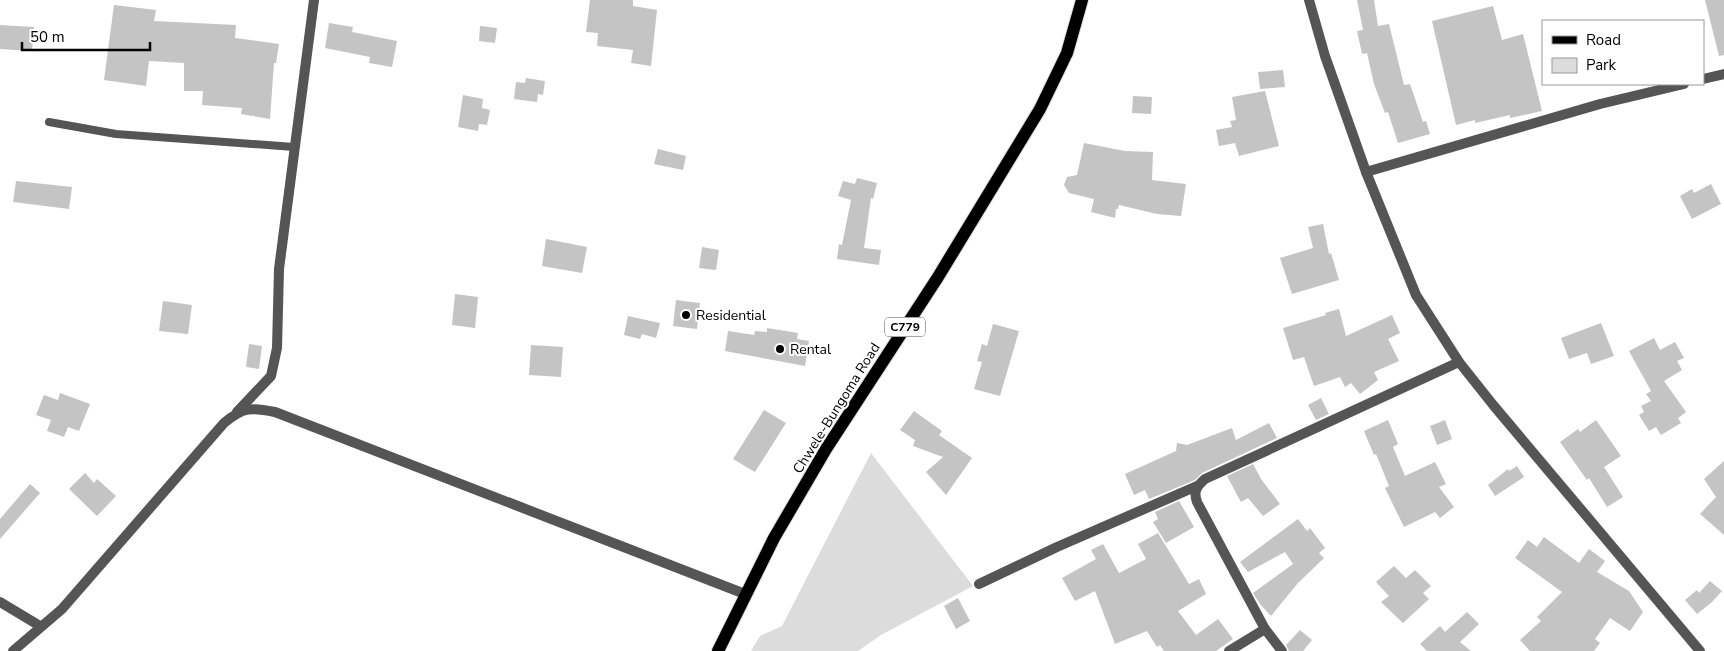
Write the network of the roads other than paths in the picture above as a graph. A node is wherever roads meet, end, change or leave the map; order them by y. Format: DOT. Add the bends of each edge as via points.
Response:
graph roads {
  1 [pos="314,0"];
  2 [pos="1082,0"];
  3 [pos="1309,0"];
  4 [pos="1724,74"];
  5 [pos="1704,79"];
  6 [pos="1680,85"];
  7 [pos="49,122"];
  8 [pos="294,147"];
  9 [pos="1366,172"];
  10 [pos="1459,362"];
  11 [pos="237,413"];
  12 [pos="1197,486"];
  13 [pos="979,584"];
  14 [pos="745,594"];
  15 [pos="0,602"];
  16 [pos="40,626"];
  17 [pos="1266,629"];
  18 [pos="12,651"];
  19 [pos="718,651"];
  20 [pos="1229,651"];
  21 [pos="1282,651"];
  22 [pos="1700,651"];
  1 -- 8 [label="street"];
  2 -- 14 [label="main road, Chwele-Bungoma Road / C779" via="1066,53 1040,109 938,277 826,450"];
  3 -- 9 [label="street"];
  4 -- 5 [label="street"];
  6 -- 9 [label="street" via="1600,104"];
  7 -- 8 [label="lane" via="116,134"];
  8 -- 11 [label="street" via="279,269 277,348 270,376"];
  9 -- 10 [label="street" via="1416,295"];
  10 -- 12 [label="street" via="1205,479"];
  10 -- 22 [label="street"];
  11 -- 14 [label="street" via="258,409 275,412"];
  11 -- 16 [label="street" via="62,609"];
  12 -- 13 [label="street"];
  12 -- 17 [label="street" via="1197,502"];
  14 -- 19 [label="main road, Chwele-Bungoma Road / C779"];
  15 -- 16 [label="street"];
  16 -- 18 [label="street"];
  17 -- 20 [label="street"];
  17 -- 21 [label="street"];
}
